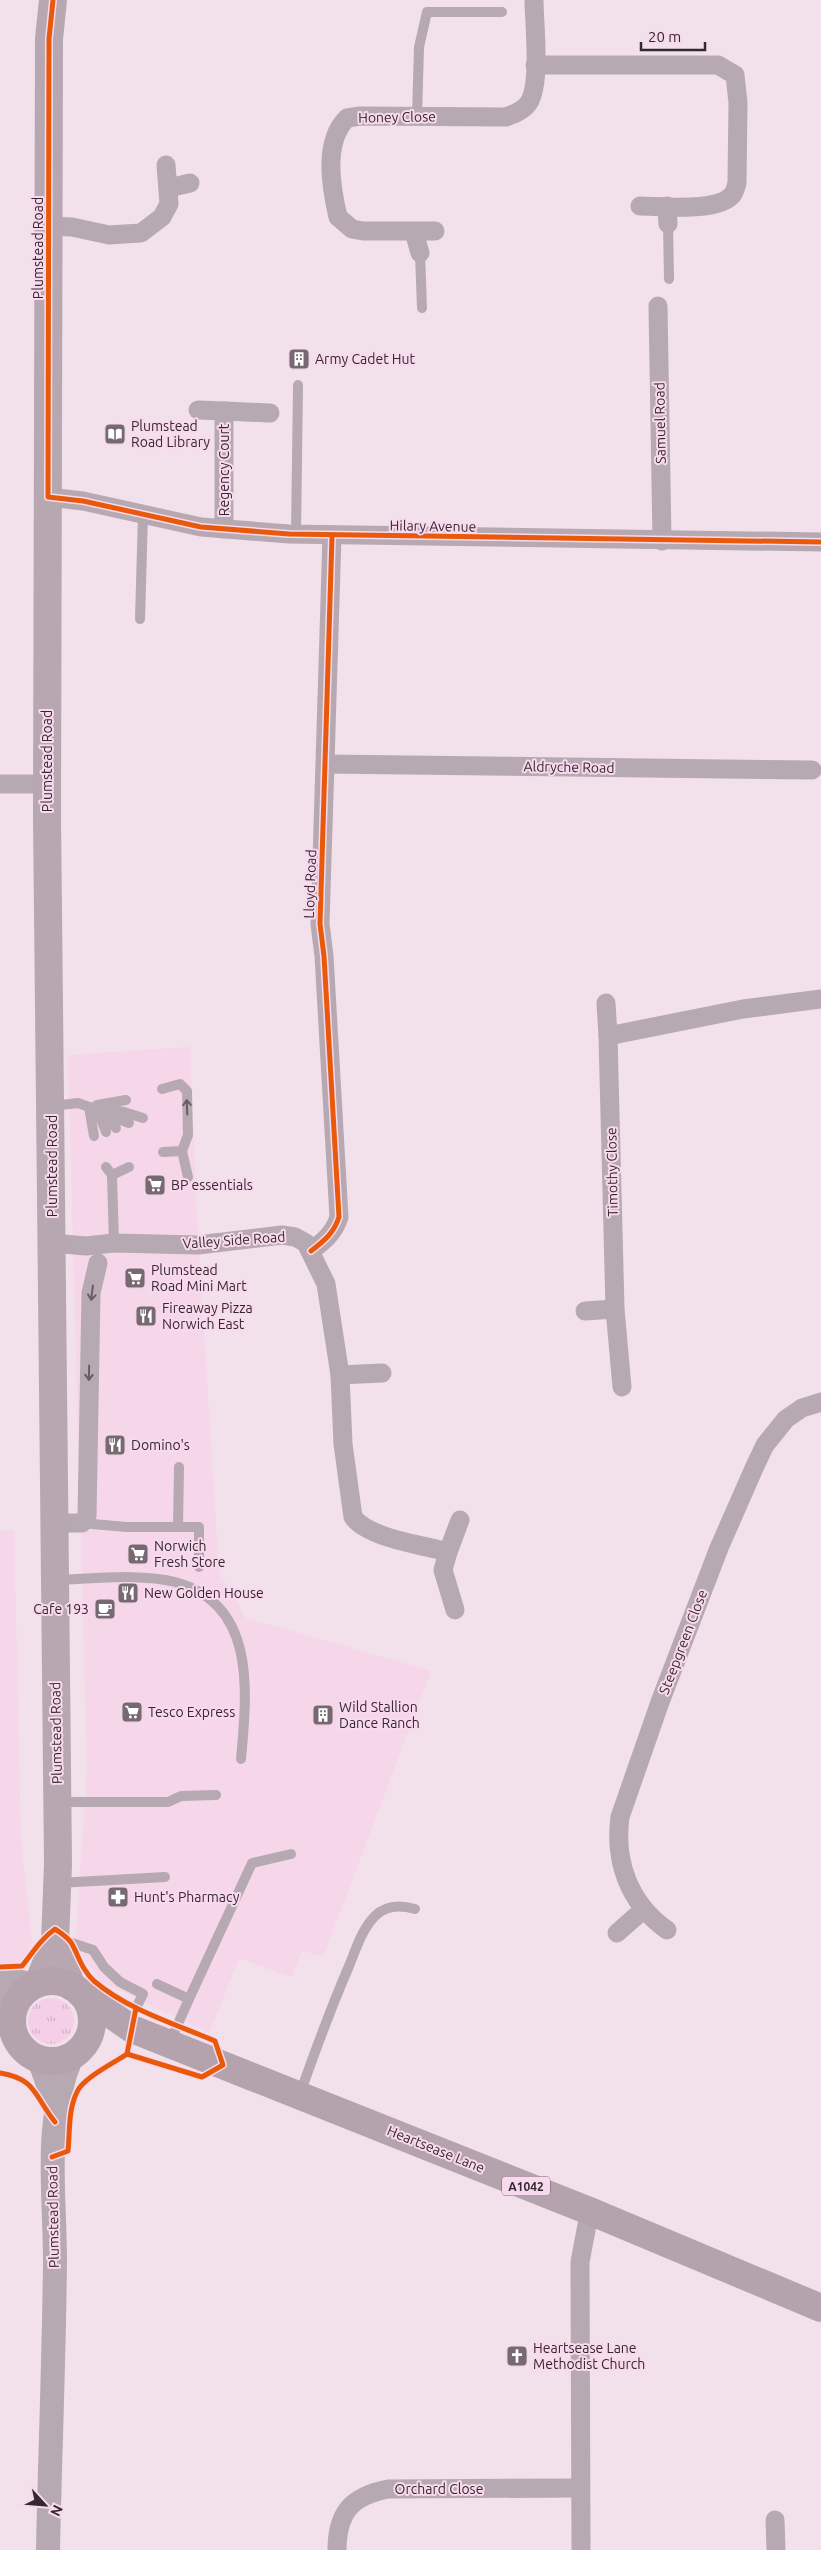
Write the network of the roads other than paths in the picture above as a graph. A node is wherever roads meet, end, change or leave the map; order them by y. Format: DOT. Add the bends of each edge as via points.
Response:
graph roads {
  1 [pos="53,0"];
  2 [pos="534,0"];
  3 [pos="502,12"];
  4 [pos="535,65"];
  5 [pos="417,116"];
  6 [pos="166,165"];
  7 [pos="190,183"];
  8 [pos="169,188"];
  9 [pos="640,206"];
  10 [pos="667,215"];
  11 [pos="50,226"];
  12 [pos="435,231"];
  13 [pos="414,232"];
  14 [pos="420,253"];
  15 [pos="669,279"];
  16 [pos="658,306"];
  17 [pos="422,308"];
  18 [pos="298,385"];
  19 [pos="198,410"];
  20 [pos="224,411"];
  21 [pos="270,413"];
  22 [pos="48,497"];
  23 [pos="143,515"];
  24 [pos="224,529"];
  25 [pos="296,534"];
  26 [pos="332,536"];
  27 [pos="662,541"];
  28 [pos="821,542"];
  29 [pos="140,619"];
  30 [pos="326,764"];
  31 [pos="812,770"];
  32 [pos="0,784"];
  33 [pos="47,784"];
  34 [pos="821,998"];
  35 [pos="606,1004"];
  36 [pos="608,1036"];
  37 [pos="162,1089"];
  38 [pos="126,1100"];
  39 [pos="52,1106"];
  40 [pos="89,1107"];
  41 [pos="143,1118"];
  42 [pos="129,1123"];
  43 [pos="116,1128"];
  44 [pos="106,1132"];
  45 [pos="94,1136"];
  46 [pos="182,1151"];
  47 [pos="163,1152"];
  48 [pos="119,1167"];
  49 [pos="188,1177"];
  50 [pos="114,1242"];
  51 [pos="52,1244"];
  52 [pos="311,1251"];
  53 [pos="98,1263"];
  54 [pos="615,1308"];
  55 [pos="585,1311"];
  56 [pos="382,1373"];
  57 [pos="340,1375"];
  58 [pos="622,1387"];
  59 [pos="821,1402"];
  60 [pos="179,1467"];
  61 [pos="84,1520"];
  62 [pos="460,1520"];
  63 [pos="53,1523"];
  64 [pos="178,1527"];
  65 [pos="448,1552"];
  66 [pos="200,1567"];
  67 [pos="56,1580"];
  68 [pos="456,1610"];
  69 [pos="241,1759"];
  70 [pos="216,1795"];
  71 [pos="57,1802"];
  72 [pos="292,1854"];
  73 [pos="165,1877"];
  74 [pos="58,1884"];
  75 [pos="415,1909"];
  76 [pos="643,1910"];
  77 [pos="667,1930"];
  78 [pos="617,1933"];
  79 [pos="63,1942"];
  80 [pos="0,1976"];
  81 [pos="35,1984"];
  82 [pos="157,1984"];
  83 [pos="76,1990"];
  84 [pos="189,1999"];
  85 [pos="7,2008"];
  86 [pos="134,2018"];
  87 [pos="169,2044"];
  88 [pos="0,2050"];
  89 [pos="76,2052"];
  90 [pos="34,2057"];
  91 [pos="300,2095"];
  92 [pos="56,2105"];
  93 [pos="592,2212"];
  94 [pos="821,2308"];
  95 [pos="580,2488"];
  96 [pos="775,2520"];
  97 [pos="48,2550"];
  98 [pos="337,2550"];
  99 [pos="581,2550"];
  100 [pos="776,2550"];
  1 -- 11 [label="main road, Plumstead Road" via="49,39"];
  2 -- 4 [label="street, Honey Close"];
  3 -- 5 [label="lane" via="427,12 419,47"];
  4 -- 5 [label="street, Honey Close" via="534,90 528,104 519,111 506,116"];
  4 -- 10 [label="street" via="718,65 735,75 738,95 737,182 732,194 710,205"];
  5 -- 13 [label="street, Honey Close" via="348,118 335,133 332,166 338,217 345,224 363,231"];
  6 -- 8 [label="street"];
  7 -- 8 [label="street"];
  8 -- 11 [label="street" via="169,204 162,217 141,233 109,235"];
  9 -- 10 [label="street"];
  10 -- 15 [label="lane"];
  11 -- 22 [label="main road, Plumstead Road"];
  12 -- 13 [label="street, Honey Close"];
  13 -- 14 [label="street"];
  14 -- 17 [label="lane"];
  16 -- 27 [label="street, Samuel Road"];
  18 -- 25 [label="lane"];
  19 -- 20 [label="street, Regency Court"];
  20 -- 21 [label="street, Regency Court"];
  20 -- 24 [label="street, Regency Court"];
  22 -- 23 [label="street, Hilary Avenue" via="83,501"];
  22 -- 33 [label="main road, Plumstead Road"];
  23 -- 24 [label="street, Hilary Avenue"];
  23 -- 29 [label="lane"];
  24 -- 25 [label="street, Hilary Avenue"];
  25 -- 26 [label="street, Hilary Avenue"];
  26 -- 27 [label="street, Hilary Avenue"];
  26 -- 30 [label="street, Lloyd Road"];
  27 -- 28 [label="street, Hilary Avenue"];
  30 -- 31 [label="street, Aldryche Road"];
  30 -- 52 [label="street, Lloyd Road" via="320,924 339,1217 336,1228 327,1239"];
  32 -- 33 [label="street"];
  33 -- 39 [label="main road, Plumstead Road"];
  34 -- 36 [label="street" via="743,1009"];
  35 -- 36 [label="street, Timothy Close"];
  36 -- 54 [label="street, Timothy Close"];
  46 -- 37 [label="lane, one-way" via="188,1135 187,1091 180,1084"];
  38 -- 40 [label="lane"];
  39 -- 40 [label="lane" via="78,1103"];
  39 -- 51 [label="main road, Plumstead Road"];
  40 -- 41 [label="lane"];
  40 -- 42 [label="lane"];
  40 -- 43 [label="lane" via="104,1115"];
  40 -- 44 [label="lane" via="101,1119"];
  40 -- 45 [label="lane"];
  46 -- 47 [label="lane"];
  46 -- 49 [label="lane"];
  48 -- 50 [label="lane"];
  50 -- 51 [label="street, Valley Side Road" via="86,1246"];
  50 -- 52 [label="street, Valley Side Road" via="198,1245 282,1235 306,1243"];
  51 -- 63 [label="main road, Plumstead Road"];
  52 -- 57 [label="street" via="326,1284"];
  53 -- 61 [label="street, one-way" via="91,1293"];
  54 -- 55 [label="street"];
  54 -- 58 [label="street, Timothy Close"];
  56 -- 57 [label="street"];
  57 -- 65 [label="street" via="343,1444 353,1517 373,1532"];
  59 -- 76 [label="street, Steepgreen Close" via="802,1408 786,1419 765,1445 719,1548 632,1781 620,1817 619,1856 623,1872"];
  60 -- 64 [label="lane"];
  61 -- 63 [label="street"];
  61 -- 64 [label="lane"];
  62 -- 65 [label="street"];
  63 -- 67 [label="main road, Plumstead Road"];
  64 -- 66 [label="lane" via="199,1527"];
  65 -- 68 [label="street" via="443,1570"];
  67 -- 69 [label="lane" via="147,1578 174,1581 198,1590 218,1605 233,1628 244,1663 246,1707"];
  67 -- 71 [label="main road, Plumstead Road"];
  70 -- 71 [label="lane" via="181,1796 168,1802"];
  71 -- 74 [label="main road, Plumstead Road"];
  72 -- 84 [label="lane" via="252,1863"];
  73 -- 74 [label="lane"];
  74 -- 79 [label="main road, Plumstead Road"];
  75 -- 91 [label="lane" via="406,1906 387,1908 376,1915 364,1931"];
  76 -- 77 [label="street, Steepgreen Close"];
  76 -- 78 [label="street"];
  79 -- 81 [label="main road, Plumstead Road"];
  79 -- 83 [label="main road, Plumstead Road"];
  79 -- 86 [label="lane" via="93,1950 104,1967 120,1982 143,1994"];
  80 -- 81 [label="street"];
  81 -- 83 [label="highway" via="60,1982"];
  81 -- 85 [label="highway"];
  82 -- 84 [label="lane"];
  83 -- 86 [label="highway, Heartsease Lane / A1042"];
  83 -- 89 [label="highway" via="87,2003 91,2020 88,2038"];
  84 -- 87 [label="lane"];
  85 -- 90 [label="highway" via="20,2046"];
  86 -- 87 [label="highway, Heartsease Lane / A1042"];
  86 -- 89 [label="highway"];
  87 -- 91 [label="highway, Heartsease Lane / A1042"];
  88 -- 90 [label="highway"];
  89 -- 90 [label="highway" via="51,2061"];
  89 -- 92 [label="street, Plumstead Road"];
  90 -- 92 [label="street, Plumstead Road"];
  91 -- 93 [label="highway, Heartsease Lane / A1042"];
  92 -- 97 [label="street, Plumstead Road" via="52,2158 55,2261"];
  93 -- 94 [label="highway, Heartsease Lane / A1042"];
  93 -- 95 [label="street" via="586,2225 580,2262"];
  95 -- 98 [label="street, Orchard Close" via="388,2489 373,2492 346,2510 339,2523"];
  95 -- 99 [label="street"];
  96 -- 100 [label="street"];
}
